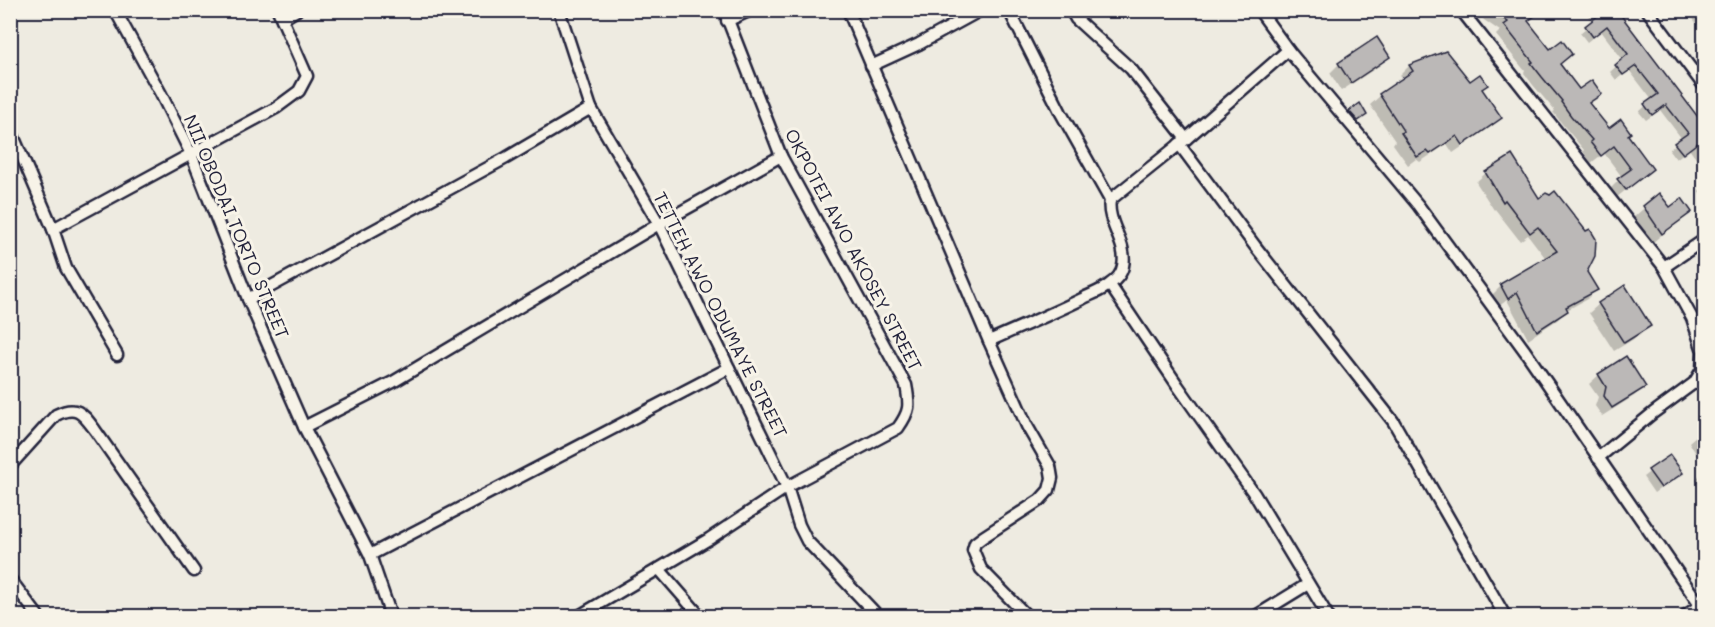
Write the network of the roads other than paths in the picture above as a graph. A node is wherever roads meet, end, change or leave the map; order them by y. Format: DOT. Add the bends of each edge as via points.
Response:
graph roads {
  1 [pos="115,10"];
  2 [pos="297,10"];
  3 [pos="559,10"];
  4 [pos="751,10"];
  5 [pos="848,10"];
  6 [pos="981,10"];
  7 [pos="1009,10"];
  8 [pos="1071,10"];
  9 [pos="1259,10"];
  10 [pos="1461,10"];
  11 [pos="1647,10"];
  12 [pos="280,14"];
  13 [pos="726,16"];
  14 [pos="1288,50"];
  15 [pos="871,66"];
  16 [pos="1704,86"];
  17 [pos="591,108"];
  18 [pos="11,130"];
  19 [pos="1183,142"];
  20 [pos="191,154"];
  21 [pos="781,156"];
  22 [pos="1110,200"];
  23 [pos="659,224"];
  24 [pos="53,230"];
  25 [pos="1704,240"];
  26 [pos="1664,267"];
  27 [pos="1110,285"];
  28 [pos="248,299"];
  29 [pos="989,340"];
  30 [pos="117,356"];
  31 [pos="729,368"];
  32 [pos="304,427"];
  33 [pos="1598,458"];
  34 [pos="10,466"];
  35 [pos="788,487"];
  36 [pos="370,555"];
  37 [pos="659,569"];
  38 [pos="194,571"];
  39 [pos="10,579"];
  40 [pos="1308,584"];
  41 [pos="1703,607"];
  42 [pos="38,616"];
  43 [pos="391,616"];
  44 [pos="579,616"];
  45 [pos="700,616"];
  46 [pos="878,616"];
  47 [pos="1027,616"];
  48 [pos="1256,616"];
  49 [pos="1328,616"];
  50 [pos="1505,616"];
  51 [pos="1685,616"];
  1 -- 20 [label="street, NII OBODAI TORTO STREET"];
  2 -- 12 [label="street"];
  3 -- 17 [label="street, TETTEH AWO ODUMAYE STREET"];
  4 -- 13 [label="street"];
  5 -- 15 [label="street"];
  6 -- 15 [label="street"];
  7 -- 22 [label="street"];
  8 -- 19 [label="street" via="1131,69"];
  9 -- 14 [label="street"];
  10 -- 26 [label="street"];
  11 -- 16 [label="street"];
  12 -- 20 [label="street" via="307,76 299,91 276,108"];
  13 -- 21 [label="street, OKPOTEI AWO AKOSEY STREET"];
  14 -- 19 [label="street"];
  14 -- 33 [label="street" via="1418,205"];
  15 -- 29 [label="street"];
  17 -- 23 [label="street, TETTEH AWO ODUMAYE STREET"];
  17 -- 28 [label="street"];
  18 -- 24 [label="street"];
  19 -- 22 [label="street"];
  19 -- 50 [label="street" via="1255,246 1393,421"];
  20 -- 24 [label="street"];
  20 -- 28 [label="street, NII OBODAI TORTO STREET"];
  21 -- 23 [label="street"];
  21 -- 35 [label="street, OKPOTEI AWO AKOSEY STREET" via="906,385 909,401 909,413 898,428"];
  22 -- 27 [label="street" via="1109,213 1124,252 1121,273"];
  23 -- 31 [label="street, TETTEH AWO ODUMAYE STREET"];
  23 -- 32 [label="street" via="393,382"];
  24 -- 30 [label="street" via="66,268"];
  25 -- 26 [label="street"];
  26 -- 33 [label="street" via="1692,318 1703,351 1702,370 1694,383"];
  27 -- 29 [label="street"];
  27 -- 40 [label="street" via="1255,495"];
  28 -- 32 [label="street, NII OBODAI TORTO STREET"];
  29 -- 47 [label="street" via="1027,426 1050,466 1052,478 1049,490 1040,500 983,537 972,550 981,569"];
  31 -- 35 [label="street, TETTEH AWO ODUMAYE STREET"];
  31 -- 36 [label="street"];
  32 -- 36 [label="street, NII OBODAI TORTO STREET"];
  33 -- 41 [label="street"];
  34 -- 38 [label="street" via="56,415 65,410 79,412 96,430"];
  35 -- 37 [label="street, OKPOTEI AWO AKOSEY STREET"];
  35 -- 46 [label="street, TETTEH AWO ODUMAYE STREET" via="807,541"];
  36 -- 43 [label="street, NII OBODAI TORTO STREET"];
  37 -- 44 [label="street, OKPOTEI AWO AKOSEY STREET"];
  37 -- 45 [label="street"];
  39 -- 42 [label="street"];
  40 -- 48 [label="street"];
  40 -- 49 [label="street"];
  41 -- 51 [label="street"];
}
